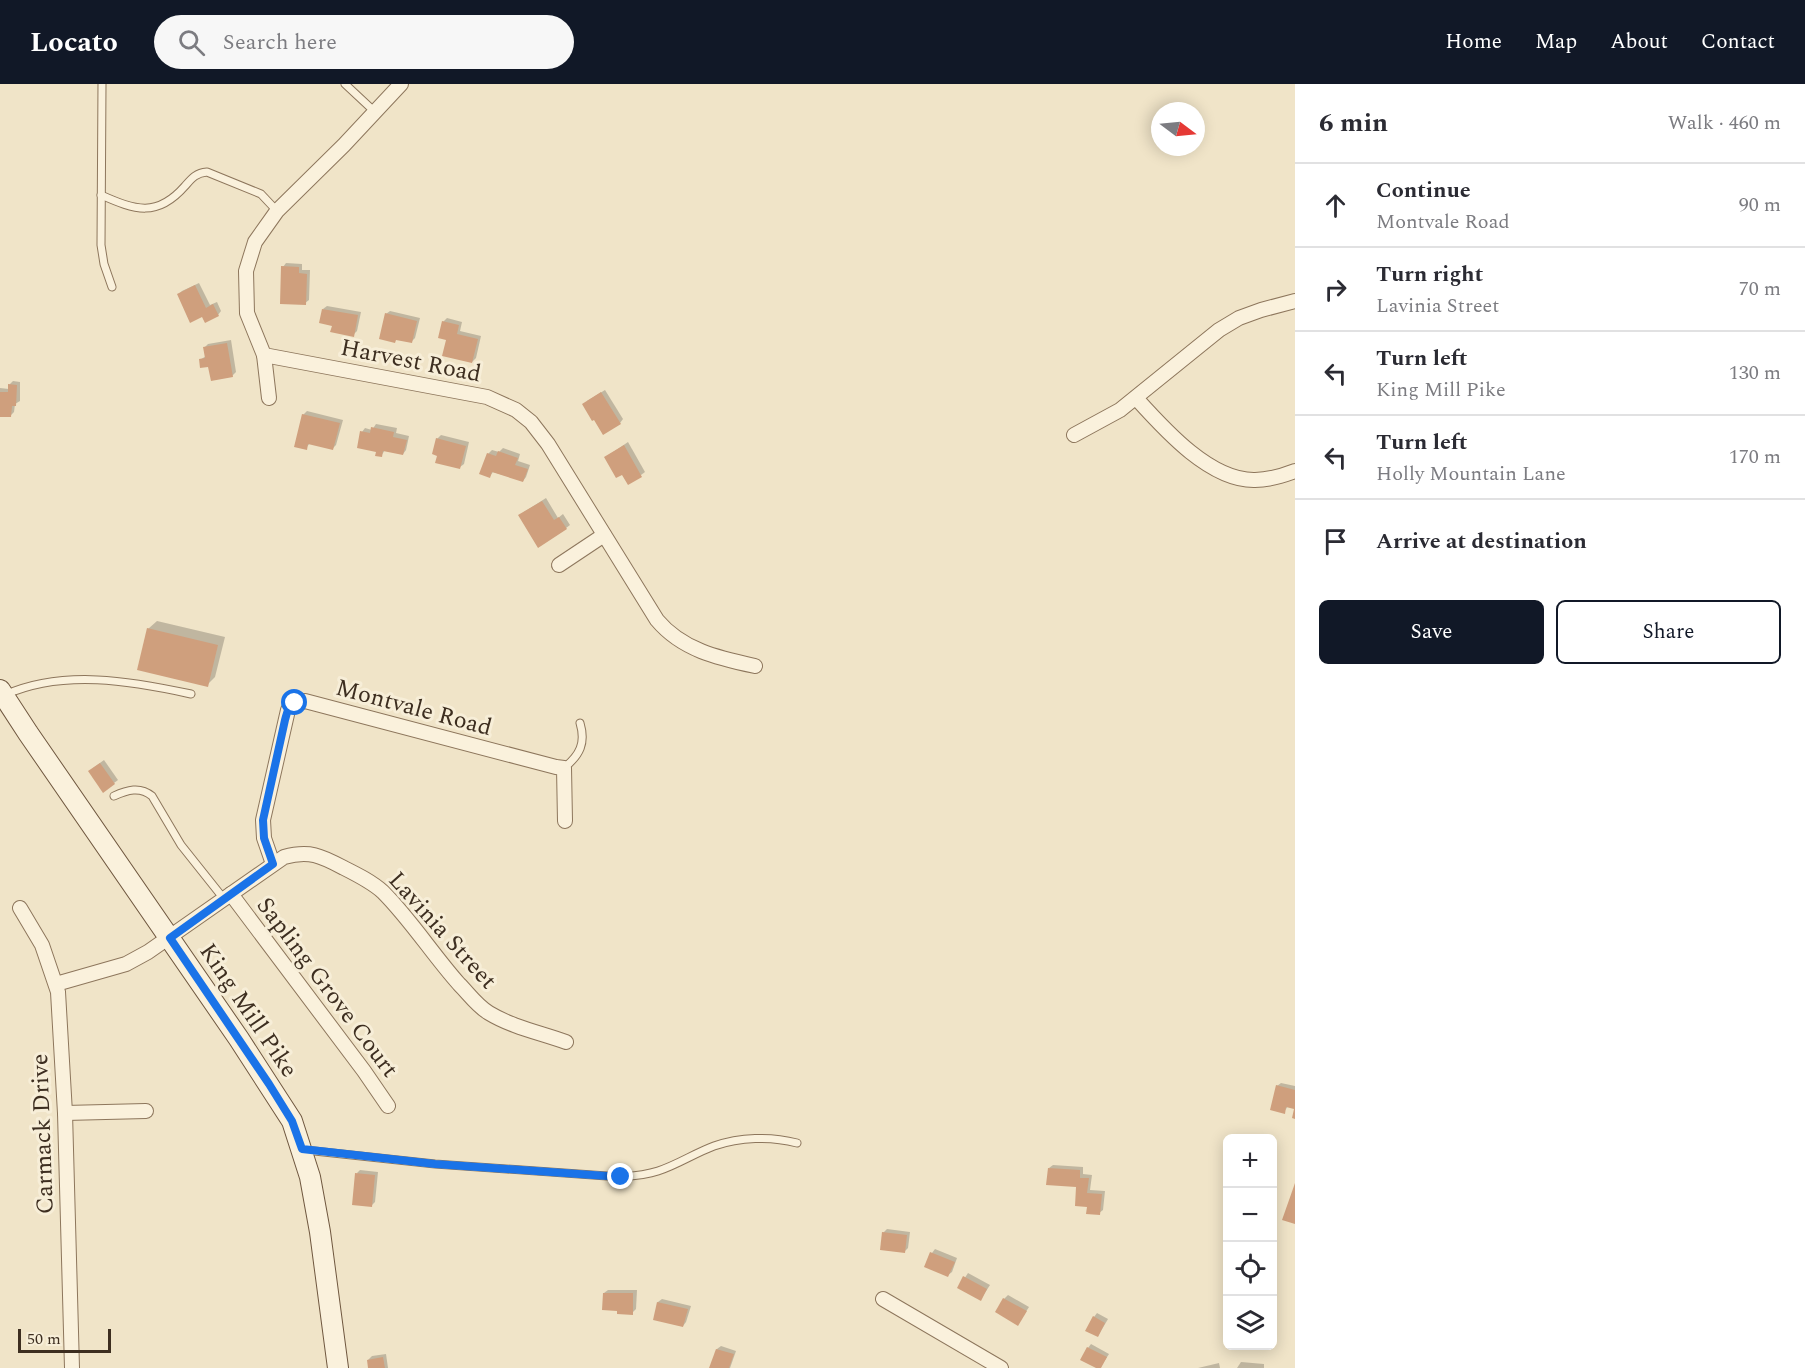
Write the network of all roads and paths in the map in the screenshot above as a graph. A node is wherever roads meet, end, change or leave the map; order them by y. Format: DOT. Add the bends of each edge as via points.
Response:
graph roads {
  1 [pos="102,84"];
  2 [pos="345,84"];
  3 [pos="401,84"];
  4 [pos="375,112"];
  5 [pos="101,195"];
  6 [pos="277,211"];
  7 [pos="112,287"];
  8 [pos="1295,301"];
  9 [pos="264,355"];
  10 [pos="269,398"];
  11 [pos="1136,398"];
  12 [pos="1074,435"];
  13 [pos="1295,471"];
  14 [pos="604,535"];
  15 [pos="559,566"];
  16 [pos="755,666"];
  17 [pos="2,693"];
  18 [pos="191,694"];
  19 [pos="580,723"];
  20 [pos="564,768"];
  21 [pos="114,796"];
  22 [pos="565,822"];
  23 [pos="273,864"];
  24 [pos="228,897"];
  25 [pos="20,908"];
  26 [pos="170,938"];
  27 [pos="56,984"];
  28 [pos="566,1042"];
  29 [pos="388,1106"];
  30 [pos="146,1111"];
  31 [pos="65,1113"];
  32 [pos="797,1143"];
  33 [pos="302,1149"];
  34 [pos="883,1299"];
  35 [pos="72,1368"];
  36 [pos="338,1368"];
  37 [pos="1001,1368"];
  1 -- 5 [label="lane"];
  2 -- 4 [label="lane"];
  3 -- 4 [label="street"];
  4 -- 6 [label="street"];
  5 -- 6 [label="lane" via="140,209 159,207 194,175 207,172 261,194"];
  5 -- 7 [label="lane" via="104,264"];
  6 -- 9 [label="street" via="255,242 246,271 247,313"];
  8 -- 11 [label="street" via="1239,318 1219,330"];
  9 -- 10 [label="street"];
  9 -- 14 [label="street, Harvest Road" via="487,397 516,410 548,444"];
  11 -- 12 [label="street"];
  11 -- 13 [label="street" via="1177,440 1224,473 1254,480"];
  14 -- 15 [label="street"];
  14 -- 16 [label="street, Harvest Road" via="666,631 687,646"];
  17 -- 18 [label="lane" via="74,679"];
  17 -- 26 [label="main road, King Mill Pike"];
  19 -- 20 [label="lane" via="583,742 577,756"];
  20 -- 22 [label="street"];
  20 -- 23 [label="street, Montvale Road" via="305,701 292,704 263,820 264,838"];
  21 -- 24 [label="lane" via="139,790 152,796 181,845"];
  23 -- 24 [label="street, Lavinia Street"];
  23 -- 28 [label="street, Lavinia Street" via="284,857 308,853 364,878 382,892 450,974 489,1013"];
  24 -- 26 [label="street, Lavinia Street"];
  24 -- 29 [label="street, Sapling Grove Court"];
  25 -- 27 [label="street, Carmack Drive" via="42,945"];
  26 -- 27 [label="street, Lavinia Street" via="126,964"];
  26 -- 33 [label="main road, King Mill Pike" via="269,1084 292,1121"];
  27 -- 31 [label="street, Carmack Drive"];
  30 -- 31 [label="street"];
  31 -- 35 [label="street, Carmack Drive"];
  32 -- 33 [label="lane" via="769,1138 716,1145 658,1171 621,1177 435,1164"];
  33 -- 36 [label="main road, King Mill Pike" via="320,1232"];
  34 -- 37 [label="street"];
}
